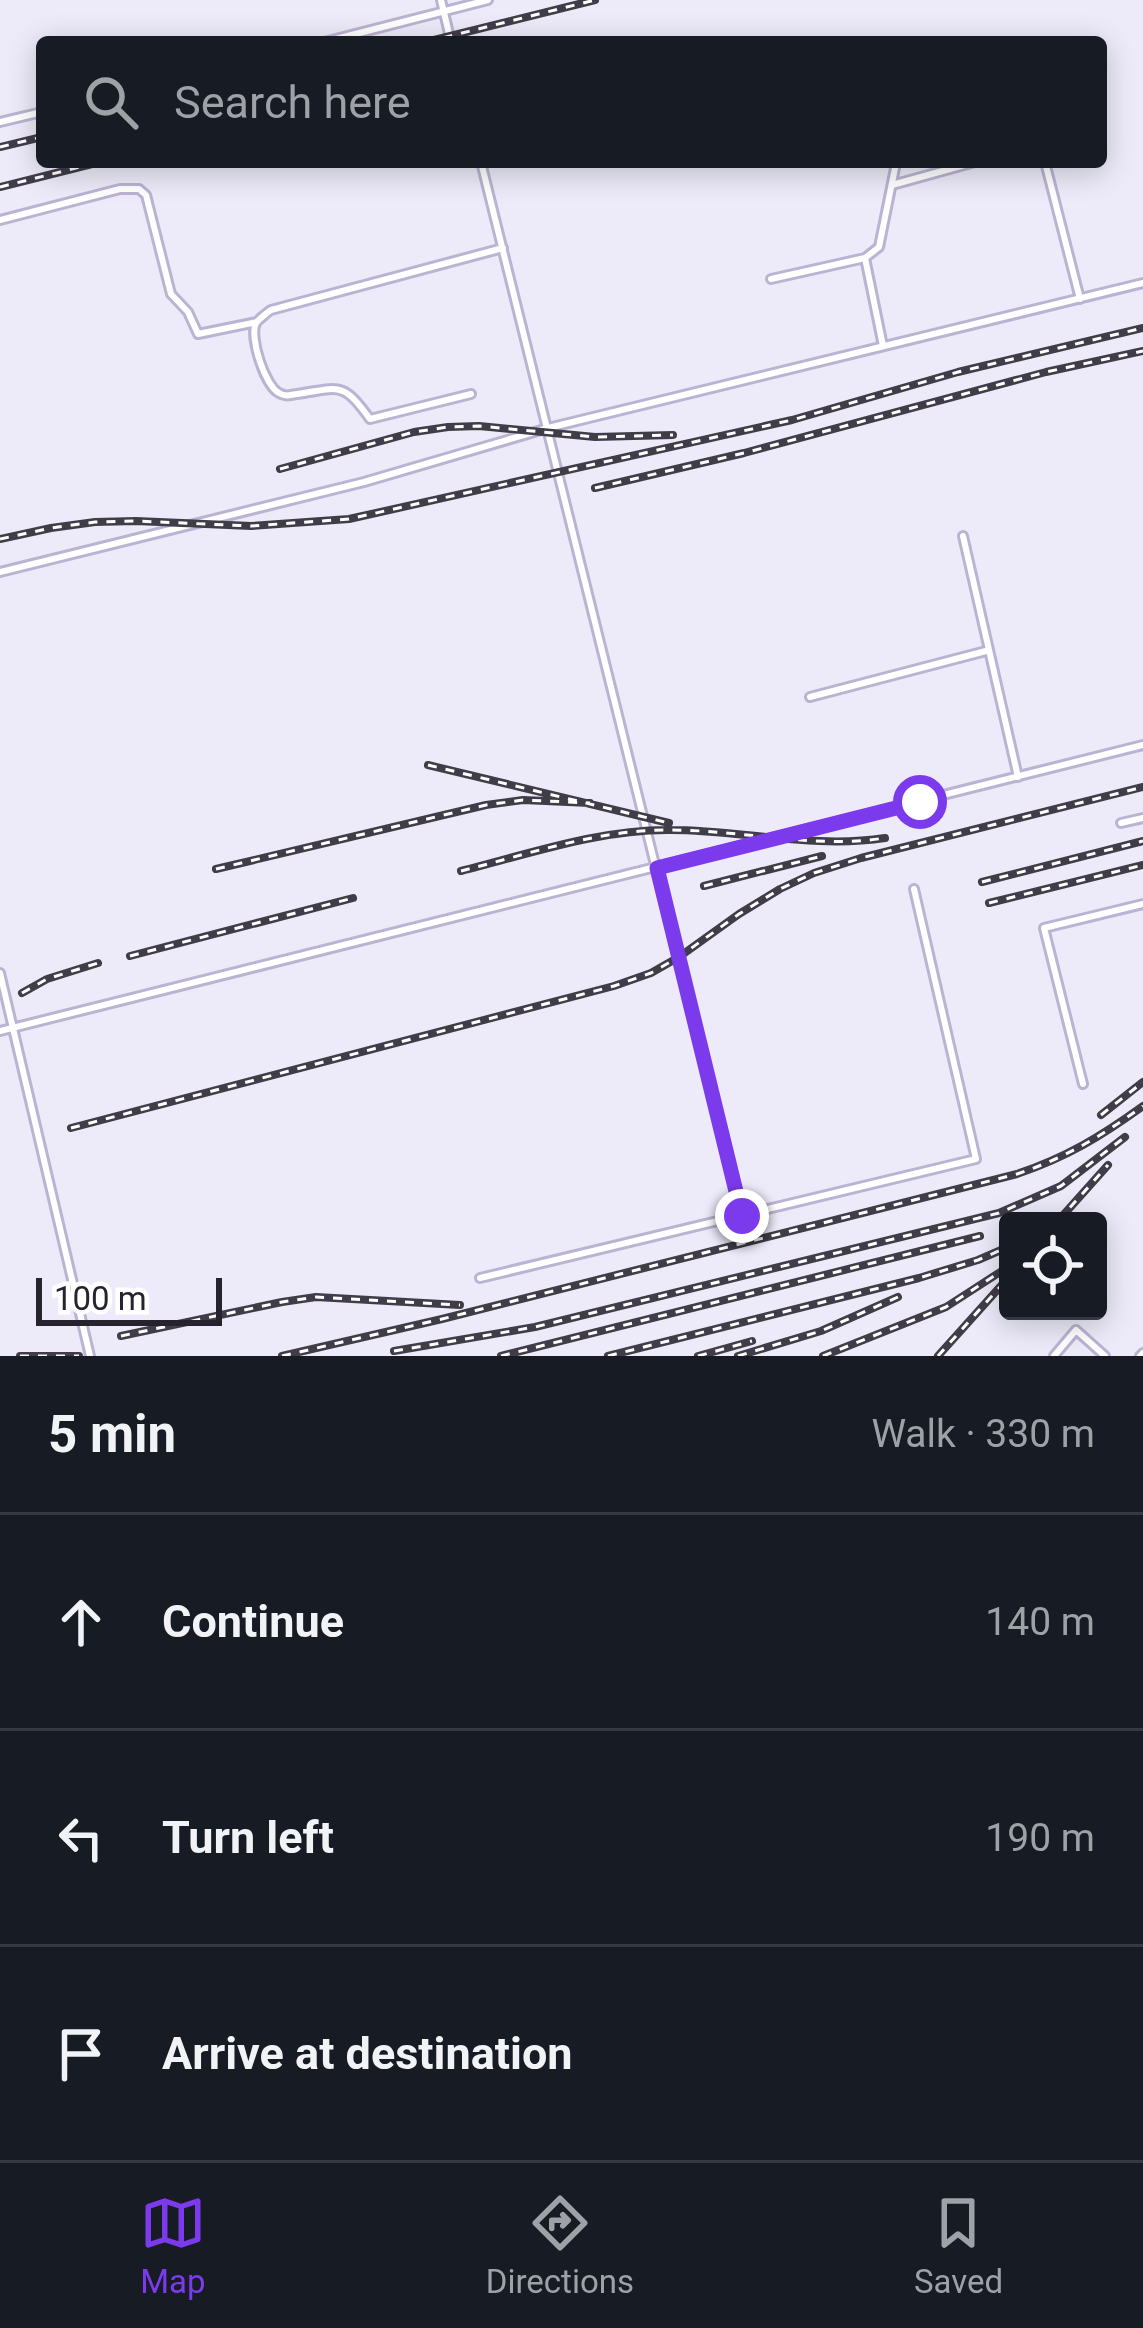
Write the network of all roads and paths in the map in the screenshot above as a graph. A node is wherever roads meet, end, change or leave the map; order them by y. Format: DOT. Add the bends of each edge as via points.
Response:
graph roads {
  1 [pos="441,0"];
  2 [pos="488,0"];
  3 [pos="444,12"];
  4 [pos="348,36"];
  5 [pos="450,36"];
  6 [pos="36,113"];
  7 [pos="0,122"];
  8 [pos="483,168"];
  9 [pos="893,168"];
  10 [pos="952,168"];
  11 [pos="1047,168"];
  12 [pos="892,184"];
  13 [pos="0,220"];
  14 [pos="503,248"];
  15 [pos="865,258"];
  16 [pos="771,279"];
  17 [pos="1143,283"];
  18 [pos="1080,298"];
  19 [pos="256,322"];
  20 [pos="884,346"];
  21 [pos="471,394"];
  22 [pos="548,428"];
  23 [pos="963,536"];
  24 [pos="0,572"];
  25 [pos="988,651"];
  26 [pos="810,697"];
  27 [pos="1143,745"];
  28 [pos="1018,777"];
  29 [pos="1143,818"];
  30 [pos="1120,823"];
  31 [pos="657,868"];
  32 [pos="914,889"];
  33 [pos="1143,904"];
  34 [pos="0,973"];
  35 [pos="14,1028"];
  36 [pos="0,1031"];
  37 [pos="1083,1084"];
  38 [pos="742,1216"];
  39 [pos="480,1278"];
  40 [pos="90,1356"];
  41 [pos="1054,1356"];
  42 [pos="1105,1356"];
  1 -- 3 [label="lane"];
  2 -- 3 [label="lane"];
  3 -- 4 [label="lane"];
  3 -- 5 [label="lane"];
  6 -- 7 [label="lane"];
  8 -- 14 [label="lane"];
  9 -- 12 [label="lane"];
  10 -- 12 [label="lane"];
  11 -- 18 [label="lane"];
  12 -- 15 [label="lane" via="879,247"];
  13 -- 19 [label="lane" via="139,189 171,294 198,334"];
  14 -- 19 [label="lane" via="271,310"];
  14 -- 22 [label="lane"];
  15 -- 16 [label="lane"];
  15 -- 20 [label="lane"];
  17 -- 18 [label="lane"];
  18 -- 20 [label="lane"];
  19 -- 21 [label="lane" via="264,376 285,396 337,387 370,419"];
  20 -- 22 [label="lane"];
  22 -- 24 [label="lane"];
  22 -- 31 [label="lane"];
  23 -- 25 [label="lane"];
  25 -- 26 [label="lane"];
  25 -- 28 [label="lane"];
  27 -- 28 [label="lane"];
  28 -- 31 [label="lane"];
  29 -- 30 [label="lane"];
  31 -- 35 [label="lane"];
  31 -- 38 [label="lane"];
  32 -- 38 [label="lane" via="976,1159"];
  33 -- 37 [label="lane" via="1044,928"];
  34 -- 35 [label="lane"];
  35 -- 36 [label="lane"];
  35 -- 40 [label="lane"];
  38 -- 39 [label="lane"];
  41 -- 42 [label="lane" via="1076,1330"];
}
